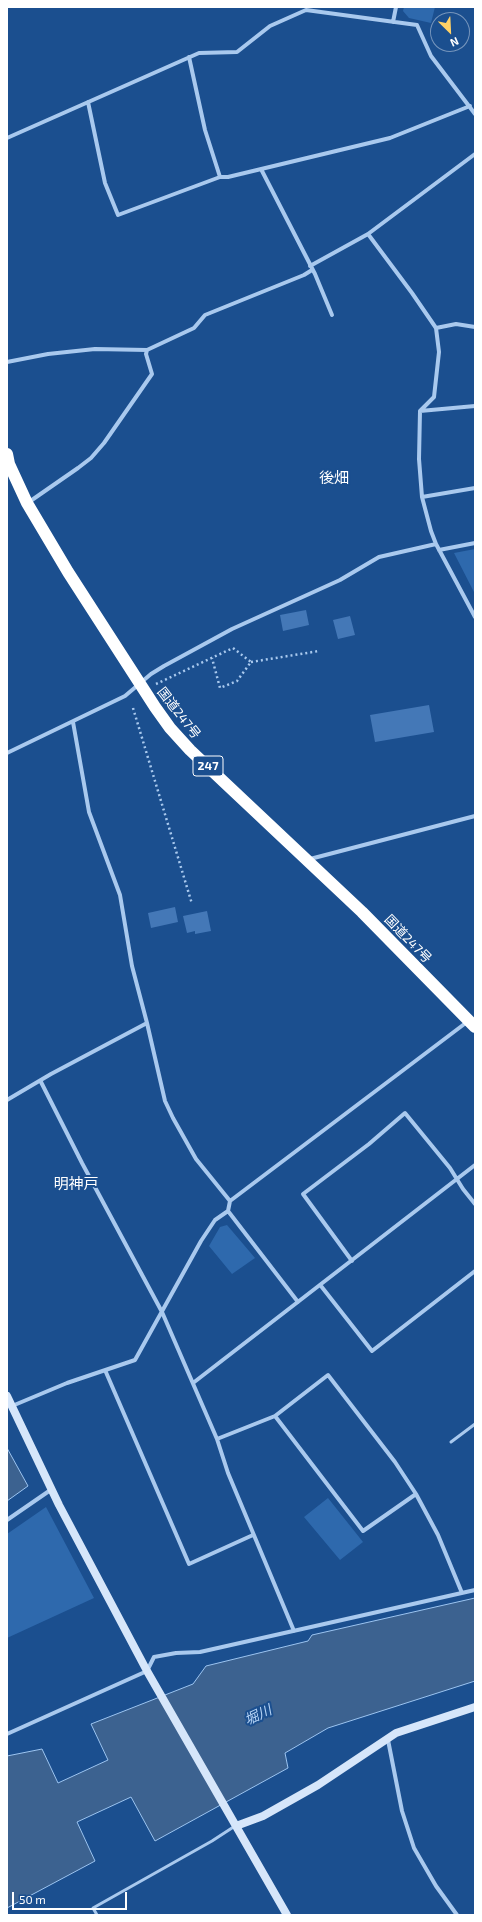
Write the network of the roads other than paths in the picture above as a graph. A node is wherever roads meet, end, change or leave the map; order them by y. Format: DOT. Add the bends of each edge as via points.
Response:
graph roads {
  1 [pos="396,7"];
  2 [pos="393,22"];
  3 [pos="189,57"];
  4 [pos="88,102"];
  5 [pos="470,106"];
  6 [pos="475,114"];
  7 [pos="7,138"];
  8 [pos="475,154"];
  9 [pos="261,169"];
  10 [pos="220,177"];
  11 [pos="368,234"];
  12 [pos="311,268"];
  13 [pos="332,315"];
  14 [pos="475,327"];
  15 [pos="436,328"];
  16 [pos="147,350"];
  17 [pos="7,362"];
  18 [pos="475,406"];
  19 [pos="420,411"];
  20 [pos="8,461"];
  21 [pos="475,488"];
  22 [pos="422,497"];
  23 [pos="27,503"];
  24 [pos="475,543"];
  25 [pos="436,544"];
  26 [pos="439,550"];
  27 [pos="474,610"];
  28 [pos="475,617"];
  29 [pos="140,683"];
  30 [pos="73,722"];
  31 [pos="7,753"];
  32 [pos="475,816"];
  33 [pos="308,860"];
  34 [pos="148,1023"];
  35 [pos="472,1024"];
  36 [pos="41,1082"];
  37 [pos="7,1100"];
  38 [pos="475,1165"];
  39 [pos="457,1180"];
  40 [pos="230,1201"];
  41 [pos="475,1204"];
  42 [pos="228,1211"];
  43 [pos="352,1261"];
  44 [pos="475,1271"];
  45 [pos="321,1286"];
  46 [pos="298,1302"];
  47 [pos="162,1312"];
  48 [pos="105,1370"];
  49 [pos="193,1383"];
  50 [pos="7,1396"];
  51 [pos="12,1406"];
  52 [pos="275,1416"];
  53 [pos="475,1424"];
  54 [pos="217,1439"];
  55 [pos="451,1442"];
  56 [pos="52,1489"];
  57 [pos="416,1494"];
  58 [pos="7,1520"];
  59 [pos="253,1535"];
  60 [pos="475,1590"];
  61 [pos="462,1593"];
  62 [pos="294,1631"];
  63 [pos="147,1671"];
  64 [pos="475,1707"];
  65 [pos="7,1734"];
  66 [pos="388,1740"];
  67 [pos="236,1826"];
  68 [pos="97,1915"];
  69 [pos="287,1915"];
  70 [pos="457,1915"];
  1 -- 2 [label="street"];
  2 -- 3 [label="street" via="306,10 270,26 237,52 199,53"];
  2 -- 5 [label="street" via="417,25 431,56"];
  3 -- 4 [label="street"];
  3 -- 10 [label="street" via="205,130"];
  4 -- 7 [label="street"];
  4 -- 10 [label="street" via="105,183 118,215"];
  5 -- 6 [label="street"];
  5 -- 9 [label="street" via="390,138"];
  8 -- 11 [label="street"];
  9 -- 10 [label="street"];
  9 -- 12 [label="street"];
  11 -- 12 [label="street"];
  11 -- 15 [label="street"];
  12 -- 13 [label="street"];
  12 -- 16 [label="street" via="304,275 205,315 194,328"];
  14 -- 15 [label="street" via="456,324"];
  15 -- 19 [label="street" via="439,352 434,397"];
  16 -- 17 [label="street" via="95,349"];
  16 -- 23 [label="street" via="152,374 104,443 78,468"];
  18 -- 19 [label="street"];
  19 -- 22 [label="street" via="419,459"];
  20 -- 23 [label="highway, 国道247号 / 247"];
  21 -- 22 [label="street"];
  22 -- 25 [label="street"];
  23 -- 29 [label="highway, 国道247号 / 247"];
  24 -- 26 [label="street"];
  25 -- 26 [label="street"];
  25 -- 29 [label="street" via="379,557 340,580 232,629 164,666"];
  26 -- 27 [label="street"];
  27 -- 28 [label="street"];
  29 -- 30 [label="street" via="125,696"];
  29 -- 33 [label="highway, 国道247号 / 247" via="159,712 190,750"];
  30 -- 31 [label="street"];
  30 -- 34 [label="street" via="89,812 120,895 132,966"];
  32 -- 33 [label="street"];
  33 -- 35 [label="highway, 国道247号 / 247"];
  34 -- 36 [label="street" via="51,1074"];
  34 -- 40 [label="street" via="165,1101 196,1159"];
  35 -- 40 [label="street"];
  36 -- 37 [label="street"];
  36 -- 47 [label="street"];
  38 -- 39 [label="street"];
  39 -- 41 [label="street"];
  39 -- 43 [label="street"];
  39 -- 43 [label="street" via="405,1113 304,1194"];
  40 -- 42 [label="street"];
  42 -- 46 [label="street"];
  42 -- 47 [label="street" via="215,1220"];
  43 -- 45 [label="street"];
  44 -- 45 [label="street" via="372,1351"];
  45 -- 46 [label="street"];
  46 -- 49 [label="street"];
  47 -- 48 [label="street" via="134,1360"];
  47 -- 49 [label="street"];
  48 -- 51 [label="street"];
  48 -- 59 [label="street" via="189,1564"];
  49 -- 54 [label="street"];
  50 -- 51 [label="street"];
  51 -- 56 [label="street"];
  52 -- 54 [label="street"];
  52 -- 57 [label="street" via="364,1531"];
  52 -- 57 [label="street" via="328,1374"];
  53 -- 55 [label="lane"];
  54 -- 59 [label="street"];
  56 -- 58 [label="street"];
  56 -- 63 [label="street"];
  57 -- 61 [label="street" via="438,1535"];
  59 -- 62 [label="street"];
  60 -- 61 [label="street"];
  61 -- 62 [label="street"];
  62 -- 63 [label="street" via="200,1652 176,1653 154,1658"];
  63 -- 65 [label="street"];
  63 -- 67 [label="street"];
  64 -- 66 [label="street" via="419,1724 396,1733"];
  66 -- 67 [label="street" via="318,1785 263,1816"];
  66 -- 70 [label="street" via="402,1811 414,1848 436,1886"];
  67 -- 68 [label="lane" via="93,1908"];
  67 -- 69 [label="street"];
}
